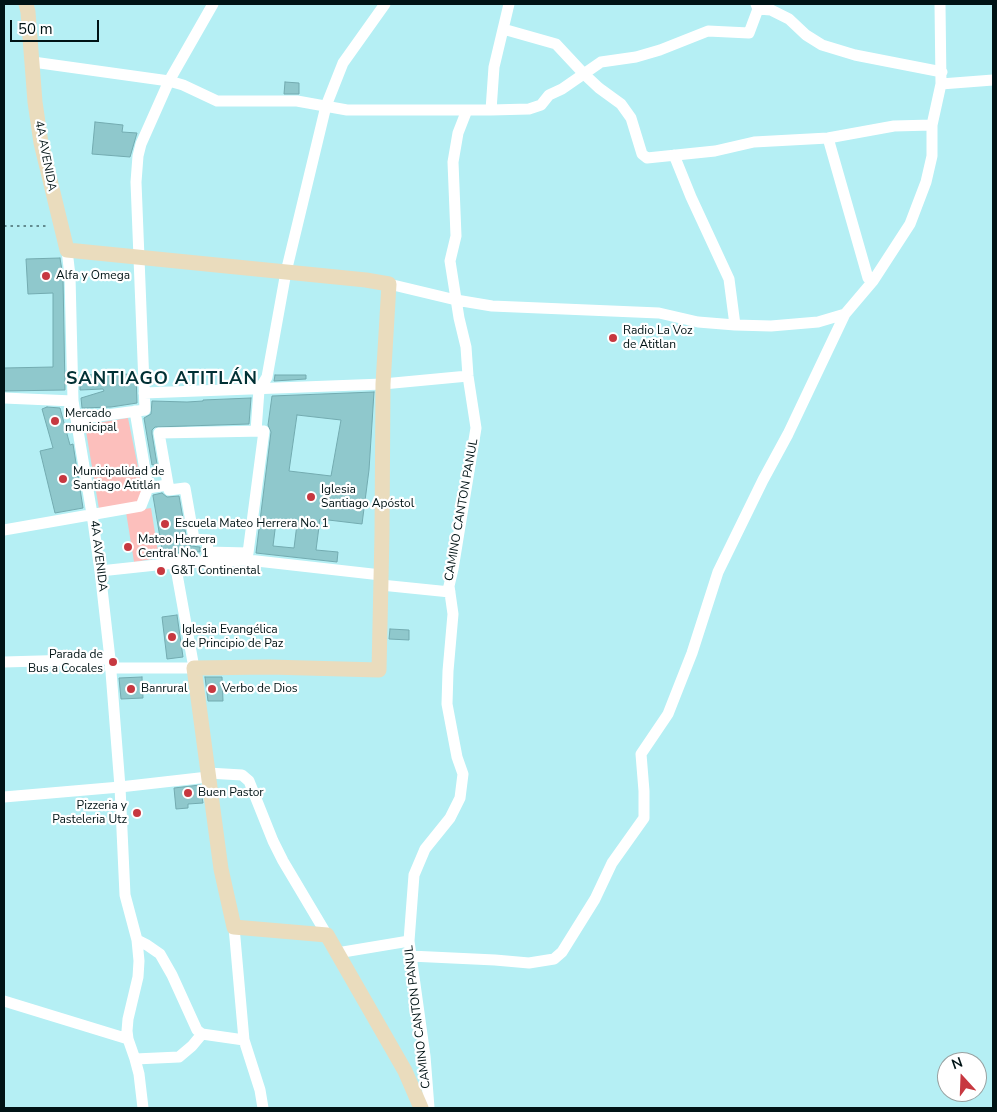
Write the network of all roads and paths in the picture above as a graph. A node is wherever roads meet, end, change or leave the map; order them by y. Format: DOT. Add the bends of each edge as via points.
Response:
graph roads {
  1 [pos="26,4"];
  2 [pos="214,4"];
  3 [pos="385,4"];
  4 [pos="508,4"];
  5 [pos="940,4"];
  6 [pos="757,6"];
  7 [pos="503,29"];
  8 [pos="33,62"];
  9 [pos="584,74"];
  10 [pos="942,78"];
  11 [pos="993,80"];
  12 [pos="169,81"];
  13 [pos="326,106"];
  14 [pos="467,110"];
  15 [pos="491,110"];
  16 [pos="932,125"];
  17 [pos="828,138"];
  18 [pos="674,155"];
  19 [pos="4,226"];
  20 [pos="60,226"];
  21 [pos="67,250"];
  22 [pos="139,257"];
  23 [pos="286,272"];
  24 [pos="873,280"];
  25 [pos="389,284"];
  26 [pos="456,300"];
  27 [pos="846,314"];
  28 [pos="735,326"];
  29 [pos="468,376"];
  30 [pos="383,384"];
  31 [pos="259,390"];
  32 [pos="144,393"];
  33 [pos="4,398"];
  34 [pos="73,401"];
  35 [pos="135,411"];
  36 [pos="76,419"];
  37 [pos="256,431"];
  38 [pos="167,485"];
  39 [pos="148,488"];
  40 [pos="92,514"];
  41 [pos="4,530"];
  42 [pos="175,562"];
  43 [pos="100,571"];
  44 [pos="381,580"];
  45 [pos="450,592"];
  46 [pos="4,662"];
  47 [pos="110,664"];
  48 [pos="194,668"];
  49 [pos="208,775"];
  50 [pos="120,787"];
  51 [pos="4,797"];
  52 [pos="234,926"];
  53 [pos="327,935"];
  54 [pos="137,940"];
  55 [pos="409,941"];
  56 [pos="337,953"];
  57 [pos="410,956"];
  58 [pos="4,1001"];
  59 [pos="202,1034"];
  60 [pos="128,1039"];
  61 [pos="244,1040"];
  62 [pos="136,1059"];
  63 [pos="143,1108"];
  64 [pos="263,1108"];
  65 [pos="422,1108"];
  66 [pos="428,1108"];
  1 -- 8 [label="main road, 4A AVENIDA"];
  2 -- 12 [label="street"];
  3 -- 13 [label="street" via="343,63"];
  4 -- 7 [label="street"];
  5 -- 10 [label="street"];
  6 -- 9 [label="street" via="749,33 708,31 652,53 601,62"];
  6 -- 10 [label="street" via="789,19 822,45"];
  7 -- 9 [label="street" via="556,44"];
  7 -- 15 [label="street" via="494,67"];
  8 -- 12 [label="street"];
  8 -- 20 [label="main road, 4A AVENIDA" via="41,143"];
  9 -- 15 [label="street" via="549,95 541,105 529,109"];
  9 -- 18 [label="street" via="621,104 631,118 642,154 647,158"];
  10 -- 11 [label="street"];
  10 -- 16 [label="street"];
  12 -- 13 [label="street" via="217,101 297,101"];
  12 -- 22 [label="street" via="138,156"];
  13 -- 14 [label="street" via="347,110"];
  13 -- 23 [label="street"];
  14 -- 15 [label="street"];
  14 -- 26 [label="street, CAMINO CANTON PANUL" via="458,133 453,162 456,236 450,261"];
  16 -- 17 [label="street" via="894,126"];
  16 -- 24 [label="street" via="932,156 926,182 910,224"];
  17 -- 18 [label="street" via="754,142 721,150"];
  17 -- 24 [label="street" via="868,278"];
  18 -- 28 [label="street" via="729,279"];
  19 -- 20 [label="path"];
  20 -- 21 [label="main road, 4A AVENIDA"];
  21 -- 22 [label="main road"];
  21 -- 34 [label="street, 4A AVENIDA"];
  22 -- 23 [label="main road"];
  22 -- 32 [label="street"];
  23 -- 25 [label="main road"];
  23 -- 31 [label="street" via="266,377"];
  24 -- 27 [label="street"];
  25 -- 26 [label="street"];
  25 -- 30 [label="main road"];
  26 -- 28 [label="street" via="500,306 659,313"];
  26 -- 29 [label="street, CAMINO CANTON PANUL" via="466,347"];
  27 -- 28 [label="street" via="818,322"];
  27 -- 57 [label="street" via="718,572 668,714 641,754 644,818 612,863 595,899 562,952 554,959 529,964"];
  29 -- 30 [label="street"];
  29 -- 45 [label="street, CAMINO CANTON PANUL" via="476,428 448,586"];
  30 -- 31 [label="street"];
  30 -- 44 [label="main road"];
  31 -- 32 [label="street"];
  31 -- 37 [label="street"];
  32 -- 35 [label="street" via="144,410"];
  33 -- 34 [label="street"];
  34 -- 36 [label="street, 4A AVENIDA"];
  35 -- 36 [label="street"];
  35 -- 39 [label="street"];
  36 -- 40 [label="street, 4A AVENIDA"];
  37 -- 38 [label="street" via="159,433"];
  37 -- 38 [label="street" via="264,431 248,553 207,552 208,540 194,539 185,488 169,490"];
  38 -- 39 [label="street"];
  39 -- 40 [label="street" via="141,506"];
  40 -- 41 [label="street"];
  40 -- 43 [label="street, 4A AVENIDA"];
  42 -- 43 [label="street"];
  42 -- 44 [label="street" via="248,560"];
  42 -- 48 [label="street"];
  43 -- 47 [label="street, 4A AVENIDA"];
  44 -- 45 [label="street"];
  44 -- 48 [label="main road" via="379,670"];
  45 -- 55 [label="street, CAMINO CANTON PANUL" via="453,614 447,704 463,774 460,798 450,818 425,849 414,875"];
  46 -- 47 [label="street"];
  47 -- 48 [label="street"];
  47 -- 50 [label="street, 4A AVENIDA"];
  48 -- 49 [label="main road"];
  49 -- 50 [label="street"];
  49 -- 52 [label="main road" via="221,870"];
  49 -- 53 [label="street" via="242,775 249,781 273,841"];
  50 -- 51 [label="street"];
  50 -- 54 [label="street, 4A AVENIDA" via="126,895"];
  52 -- 53 [label="main road"];
  52 -- 61 [label="street"];
  53 -- 56 [label="main road"];
  54 -- 59 [label="street" via="160,954 197,1030"];
  54 -- 60 [label="street, 4A AVENIDA" via="139,969 128,1019"];
  55 -- 56 [label="street"];
  55 -- 57 [label="street, CAMINO CANTON PANUL"];
  56 -- 65 [label="main road" via="405,1071"];
  57 -- 66 [label="street, CAMINO CANTON PANUL" via="425,1056"];
  58 -- 60 [label="street"];
  59 -- 61 [label="street"];
  59 -- 62 [label="street" via="180,1057"];
  60 -- 62 [label="street, 4A AVENIDA"];
  61 -- 64 [label="street"];
  62 -- 63 [label="street, 4A AVENIDA"];
}
